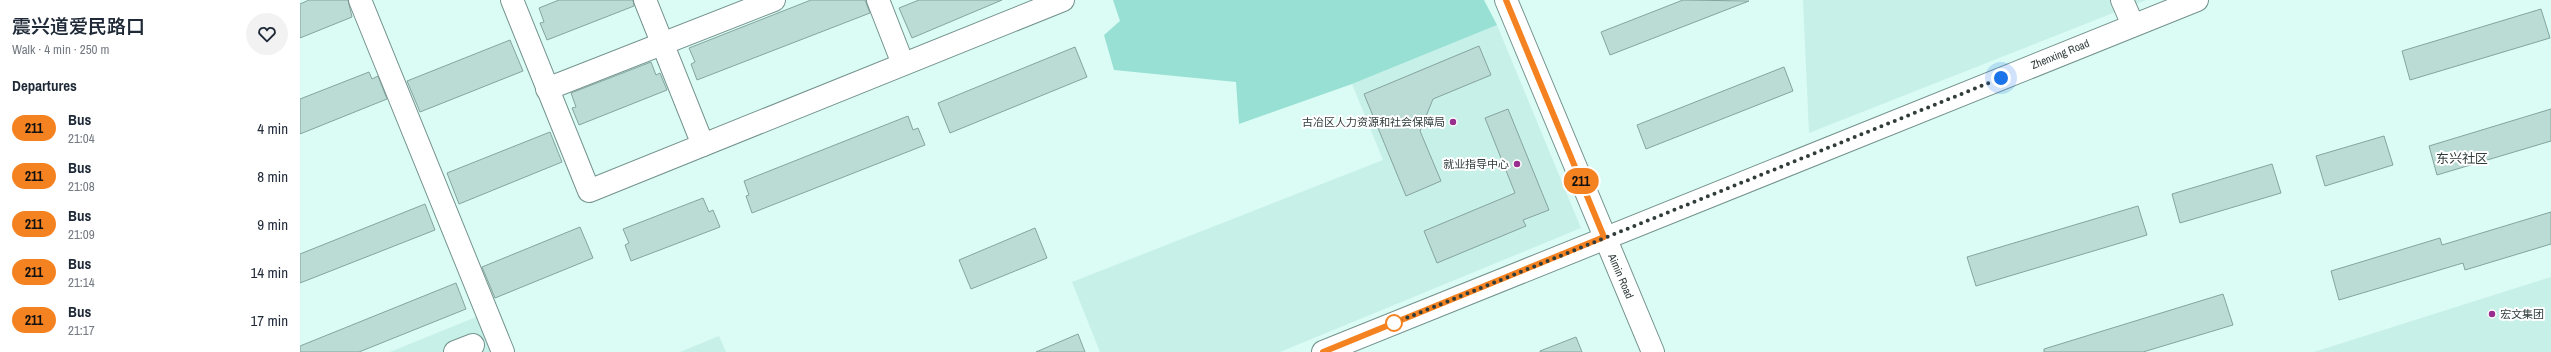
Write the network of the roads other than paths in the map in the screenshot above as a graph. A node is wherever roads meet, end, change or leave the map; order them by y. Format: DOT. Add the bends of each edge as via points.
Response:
graph roads {
  1 [pos="360,0"];
  2 [pos="645,0"];
  3 [pos="774,0"];
  4 [pos="1063,0"];
  5 [pos="1506,0"];
  6 [pos="2122,0"];
  7 [pos="2197,0"];
  8 [pos="518,2"];
  9 [pos="883,2"];
  10 [pos="2133,25"];
  11 [pos="662,43"];
  12 [pos="903,64"];
  13 [pos="547,89"];
  14 [pos="703,145"];
  15 [pos="1604,237"];
  16 [pos="503,352"];
  17 [pos="1323,352"];
  18 [pos="1653,352"];
  1 -- 16 [label="street"];
  2 -- 11 [label="street"];
  3 -- 11 [label="street"];
  4 -- 12 [label="street"];
  5 -- 15 [label="street, Aimin Road"];
  6 -- 10 [label="street"];
  7 -- 10 [label="street, Zhenxing Road"];
  8 -- 13 [label="street"];
  9 -- 12 [label="street"];
  10 -- 15 [label="street, Zhenxing Road"];
  11 -- 13 [label="street"];
  11 -- 14 [label="street"];
  12 -- 14 [label="street"];
  13 -- 14 [label="street" via="589,191"];
  15 -- 17 [label="street, Zhenxing Road"];
  15 -- 18 [label="street, Aimin Road"];
}
